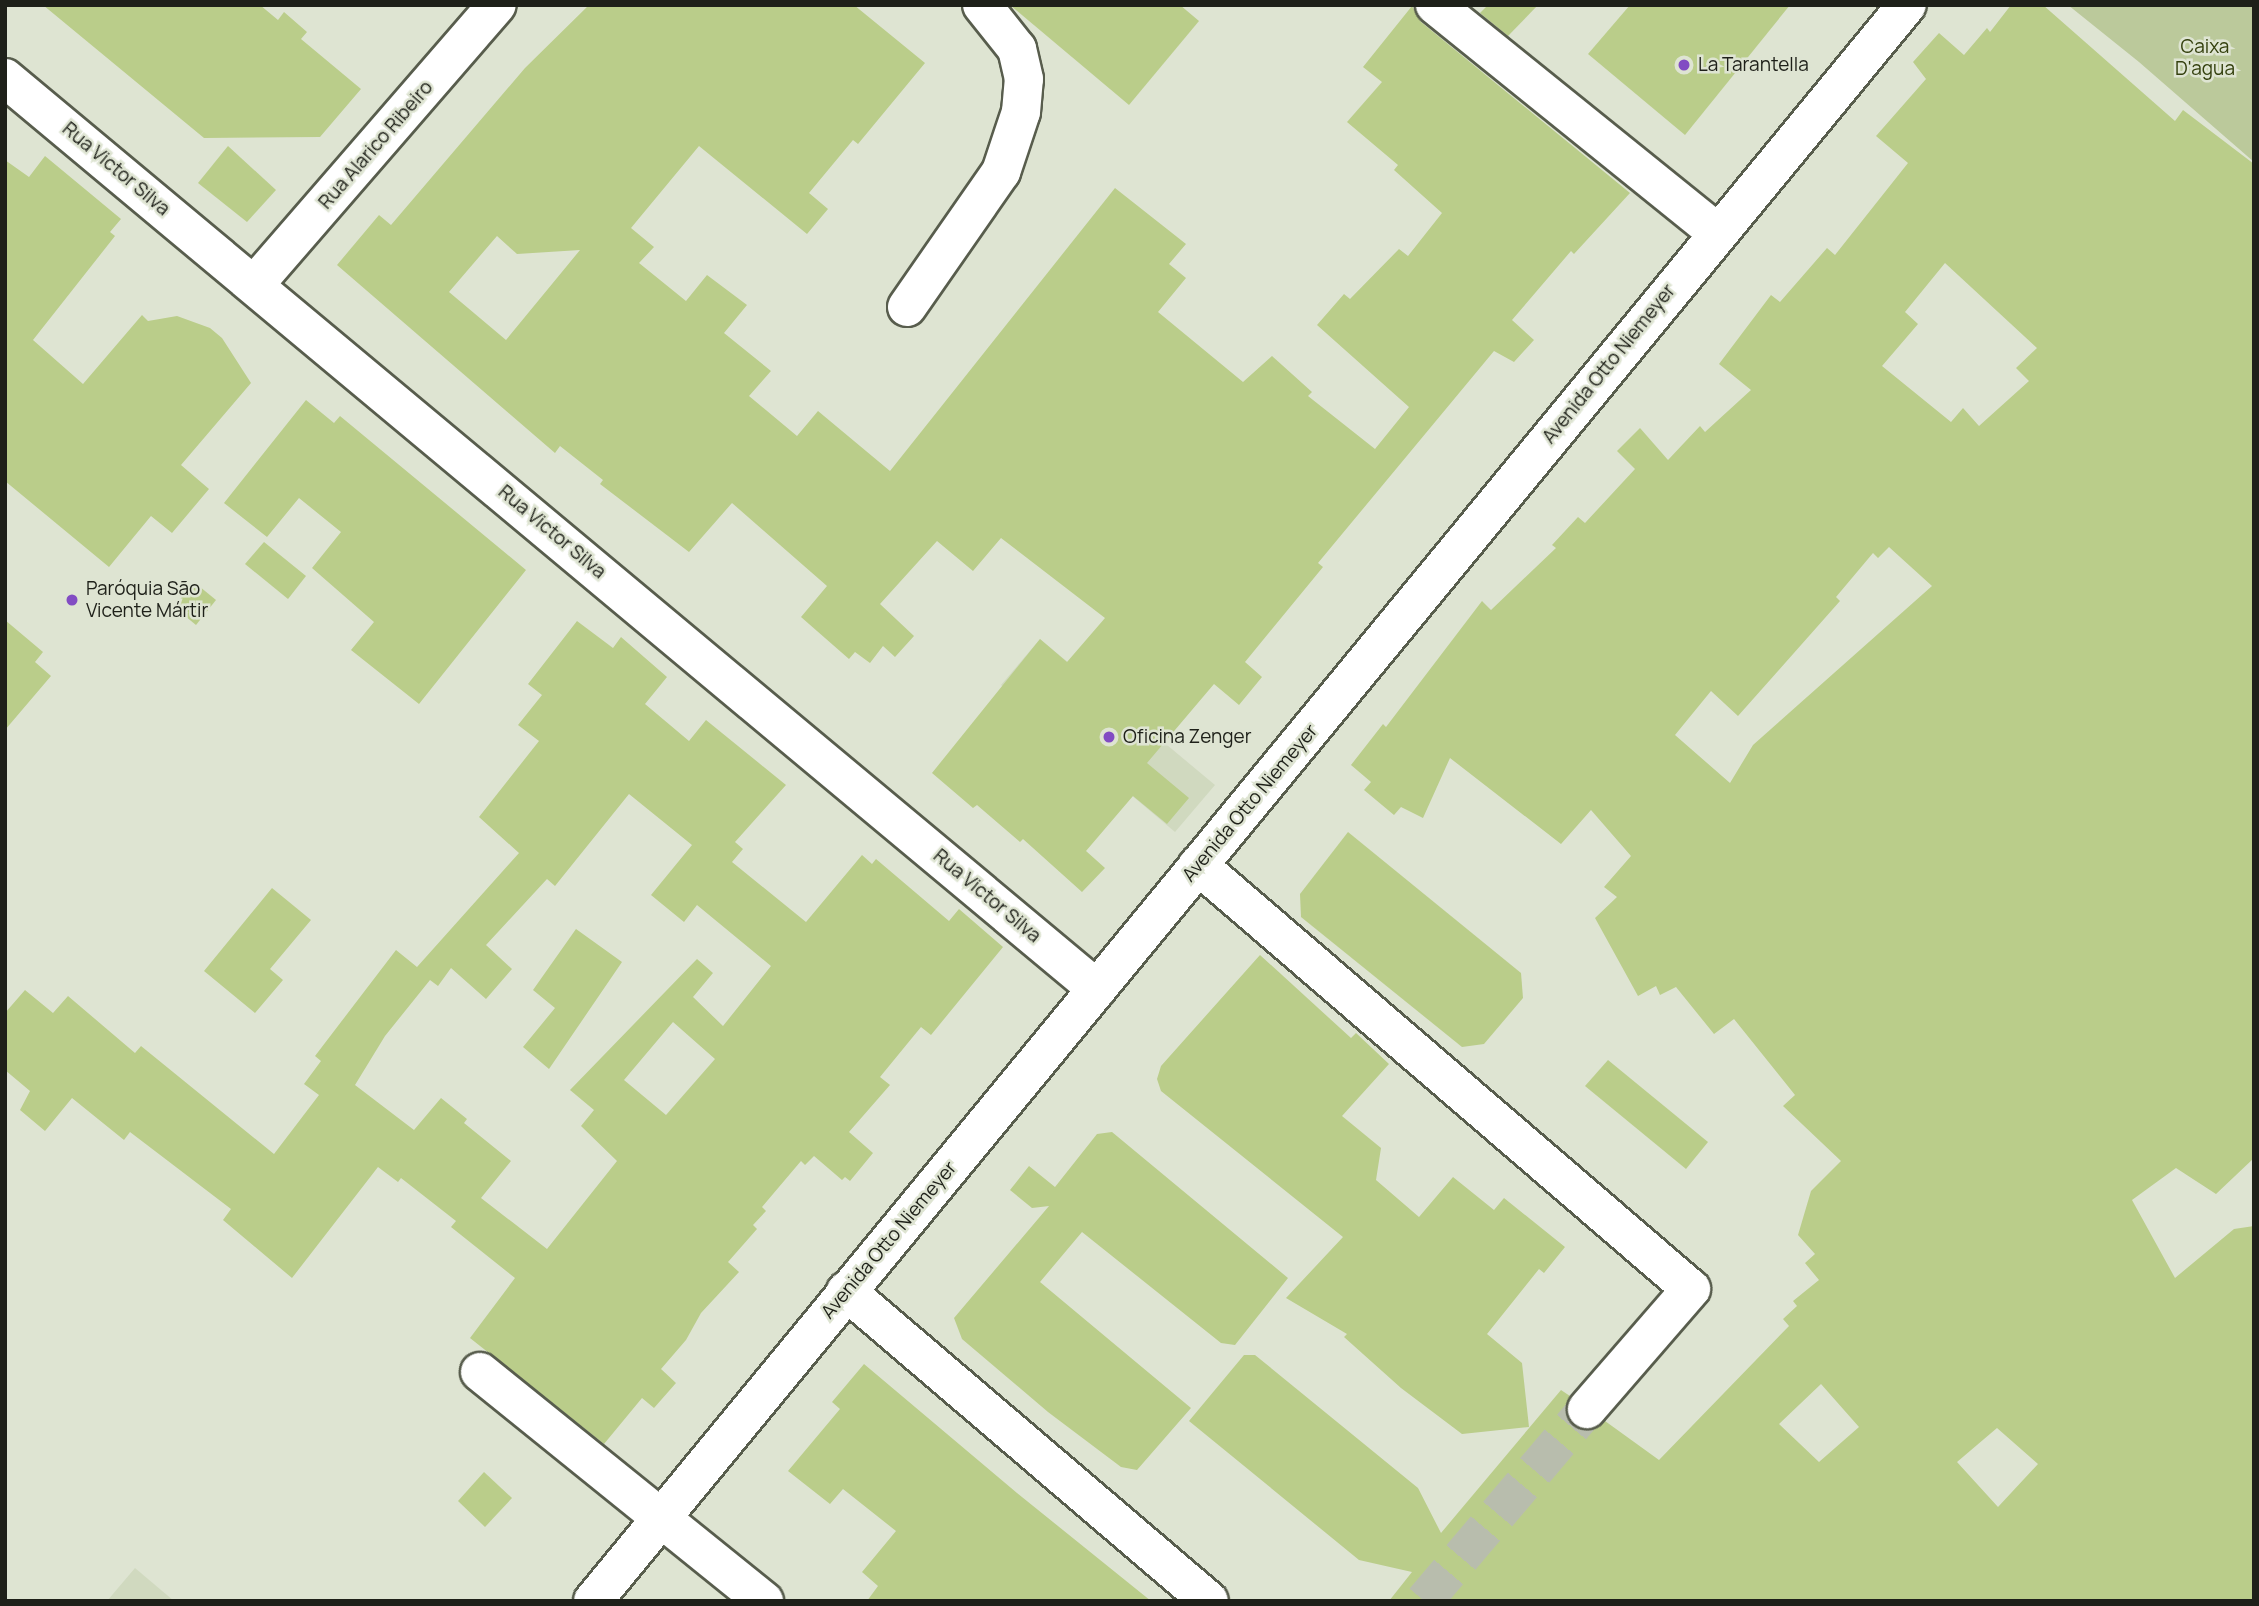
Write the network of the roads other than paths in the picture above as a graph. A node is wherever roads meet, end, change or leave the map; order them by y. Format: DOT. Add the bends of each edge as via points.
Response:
graph roads {
  1 [pos="497,5"];
  2 [pos="982,5"];
  3 [pos="1435,5"];
  4 [pos="1907,5"];
  5 [pos="5,78"];
  6 [pos="1716,232"];
  7 [pos="255,284"];
  8 [pos="907,307"];
  9 [pos="1198,865"];
  10 [pos="1097,989"];
  11 [pos="846,1291"];
  12 [pos="480,1372"];
  13 [pos="1587,1409"];
  14 [pos="662,1516"];
  15 [pos="723,1588"];
  16 [pos="593,1601"];
  17 [pos="764,1601"];
  18 [pos="1209,1601"];
  1 -- 7 [label="street, Rua Alarico Ribeiro"];
  2 -- 8 [label="street" via="1017,50 1024,79 1021,111 1001,172"];
  3 -- 6 [label="street"];
  4 -- 6 [label="street, Avenida Otto Niemeyer"];
  5 -- 7 [label="street, Rua Victor Silva"];
  6 -- 9 [label="street, Avenida Otto Niemeyer"];
  7 -- 10 [label="street, Rua Victor Silva"];
  9 -- 10 [label="street, Avenida Otto Niemeyer"];
  9 -- 13 [label="street" via="1691,1289"];
  10 -- 11 [label="street, Avenida Otto Niemeyer"];
  11 -- 14 [label="street, Avenida Otto Niemeyer"];
  11 -- 18 [label="street"];
  12 -- 14 [label="street"];
  14 -- 15 [label="street"];
  14 -- 16 [label="street, Avenida Otto Niemeyer"];
  15 -- 17 [label="street"];
}
